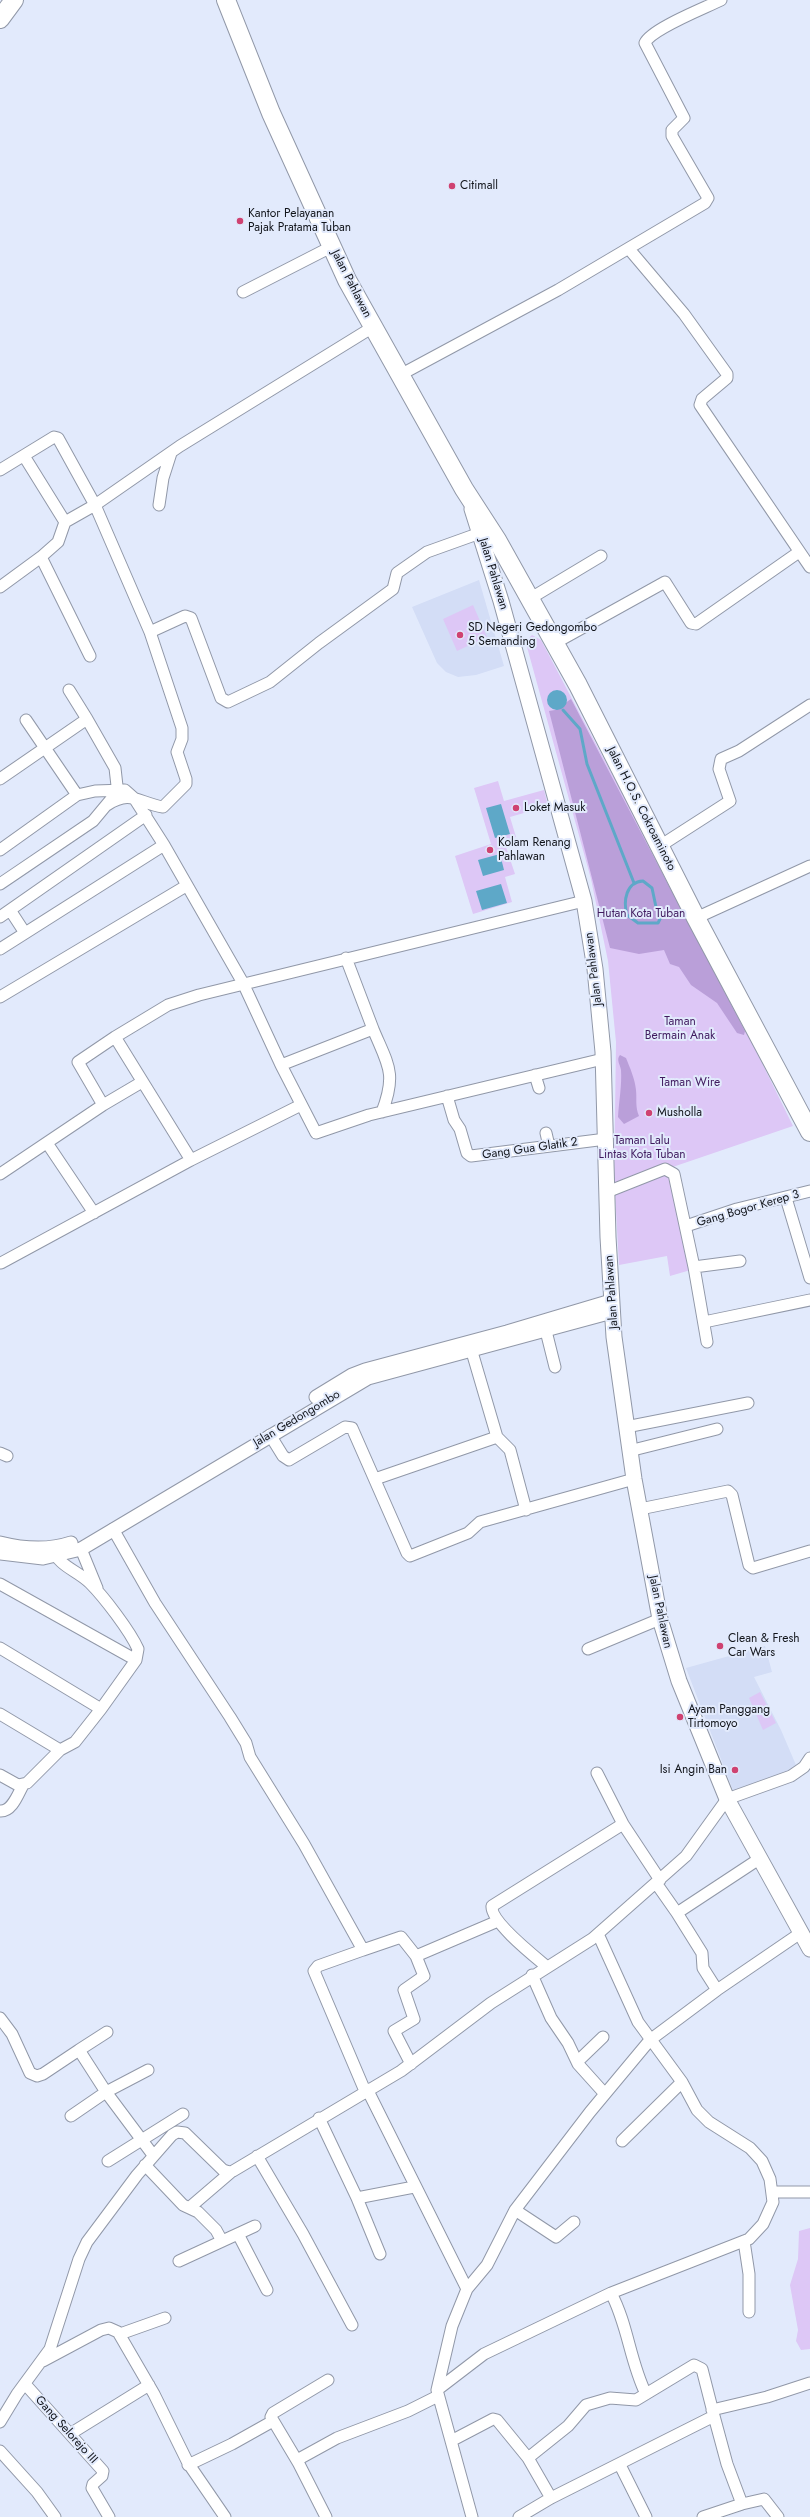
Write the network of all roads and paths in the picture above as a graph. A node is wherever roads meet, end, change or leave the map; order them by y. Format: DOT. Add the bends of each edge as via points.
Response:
graph roads {
  1 [pos="14,0"];
  2 [pos="226,0"];
  3 [pos="721,0"];
  4 [pos="0,19"];
  5 [pos="332,247"];
  6 [pos="629,249"];
  7 [pos="243,292"];
  8 [pos="373,327"];
  9 [pos="400,374"];
  10 [pos="171,453"];
  11 [pos="24,456"];
  12 [pos="0,470"];
  13 [pos="464,489"];
  14 [pos="95,505"];
  15 [pos="159,505"];
  16 [pos="65,522"];
  17 [pos="480,533"];
  18 [pos="799,552"];
  19 [pos="601,556"];
  20 [pos="41,557"];
  21 [pos="810,567"];
  22 [pos="0,587"];
  23 [pos="531,598"];
  24 [pos="150,632"];
  25 [pos="555,643"];
  26 [pos="90,656"];
  27 [pos="69,690"];
  28 [pos="810,705"];
  29 [pos="87,719"];
  30 [pos="26,720"];
  31 [pos="44,748"];
  32 [pos="0,779"];
  33 [pos="115,790"];
  34 [pos="77,795"];
  35 [pos="134,798"];
  36 [pos="107,805"];
  37 [pos="146,816"];
  38 [pos="164,845"];
  39 [pos="660,846"];
  40 [pos="0,850"];
  41 [pos="810,866"];
  42 [pos="0,884"];
  43 [pos="186,886"];
  44 [pos="584,901"];
  45 [pos="10,910"];
  46 [pos="0,917"];
  47 [pos="696,918"];
  48 [pos="25,933"];
  49 [pos="0,948"];
  50 [pos="346,958"];
  51 [pos="243,983"];
  52 [pos="0,997"];
  53 [pos="373,1029"];
  54 [pos="115,1037"];
  55 [pos="603,1059"];
  56 [pos="281,1065"];
  57 [pos="535,1075"];
  58 [pos="142,1082"];
  59 [pos="539,1088"];
  60 [pos="447,1096"];
  61 [pos="103,1105"];
  62 [pos="301,1105"];
  63 [pos="382,1112"];
  64 [pos="810,1132"];
  65 [pos="546,1134"];
  66 [pos="606,1139"];
  67 [pos="47,1143"];
  68 [pos="549,1146"];
  69 [pos="191,1160"];
  70 [pos="0,1174"];
  71 [pos="810,1191"];
  72 [pos="607,1192"];
  73 [pos="786,1198"];
  74 [pos="94,1213"];
  75 [pos="686,1226"];
  76 [pos="740,1261"];
  77 [pos="1,1263"];
  78 [pos="694,1267"];
  79 [pos="810,1278"];
  80 [pos="810,1300"];
  81 [pos="611,1306"];
  82 [pos="704,1322"];
  83 [pos="546,1331"];
  84 [pos="707,1342"];
  85 [pos="472,1352"];
  86 [pos="556,1367"];
  87 [pos="748,1403"];
  88 [pos="311,1405"];
  89 [pos="626,1427"];
  90 [pos="717,1429"];
  91 [pos="270,1435"];
  92 [pos="498,1437"];
  93 [pos="629,1451"];
  94 [pos="375,1479"];
  95 [pos="634,1479"];
  96 [pos="640,1509"];
  97 [pos="526,1510"];
  98 [pos="113,1530"];
  99 [pos="0,1544"];
  100 [pos="81,1549"];
  101 [pos="810,1551"];
  102 [pos="53,1552"];
  103 [pos="0,1553"];
  104 [pos="0,1584"];
  105 [pos="99,1592"];
  106 [pos="660,1619"];
  107 [pos="0,1648"];
  108 [pos="588,1649"];
  109 [pos="136,1660"];
  110 [pos="102,1709"];
  111 [pos="0,1714"];
  112 [pos="60,1750"];
  113 [pos="810,1758"];
  114 [pos="597,1772"];
  115 [pos="0,1775"];
  116 [pos="23,1785"];
  117 [pos="727,1799"];
  118 [pos="0,1811"];
  119 [pos="623,1824"];
  120 [pos="759,1859"];
  121 [pos="658,1881"];
  122 [pos="677,1913"];
  123 [pos="498,1921"];
  124 [pos="802,1932"];
  125 [pos="598,1934"];
  126 [pos="810,1949"];
  127 [pos="363,1950"];
  128 [pos="416,1956"];
  129 [pos="546,1966"];
  130 [pos="532,1975"];
  131 [pos="717,1990"];
  132 [pos="0,2018"];
  133 [pos="107,2032"];
  134 [pos="603,2037"];
  135 [pos="650,2040"];
  136 [pos="79,2050"];
  137 [pos="577,2062"];
  138 [pos="411,2064"];
  139 [pos="148,2070"];
  140 [pos="682,2082"];
  141 [pos="366,2090"];
  142 [pos="106,2092"];
  143 [pos="605,2094"];
  144 [pos="183,2114"];
  145 [pos="71,2116"];
  146 [pos="319,2118"];
  147 [pos="141,2140"];
  148 [pos="622,2141"];
  149 [pos="153,2155"];
  150 [pos="257,2156"];
  151 [pos="108,2161"];
  152 [pos="145,2164"];
  153 [pos="231,2172"];
  154 [pos="414,2187"];
  155 [pos="773,2192"];
  156 [pos="810,2192"];
  157 [pos="358,2198"];
  158 [pos="189,2208"];
  159 [pos="515,2210"];
  160 [pos="574,2222"];
  161 [pos="255,2226"];
  162 [pos="238,2234"];
  163 [pos="222,2241"];
  164 [pos="744,2241"];
  165 [pos="380,2254"];
  166 [pos="179,2261"];
  167 [pos="467,2289"];
  168 [pos="267,2290"];
  169 [pos="612,2293"];
  170 [pos="749,2312"];
  171 [pos="164,2318"];
  172 [pos="352,2326"];
  173 [pos="120,2334"];
  174 [pos="43,2361"];
  175 [pos="328,2380"];
  176 [pos="810,2383"];
  177 [pos="25,2384"];
  178 [pos="149,2385"];
  179 [pos="438,2393"];
  180 [pos="646,2394"];
  181 [pos="713,2413"];
  182 [pos="0,2422"];
  183 [pos="273,2422"];
  184 [pos="70,2434"];
  185 [pos="450,2441"];
  186 [pos="0,2451"];
  187 [pos="528,2458"];
  188 [pos="297,2460"];
  189 [pos="188,2464"];
  190 [pos="620,2465"];
  191 [pos="551,2498"];
  192 [pos="742,2504"];
  193 [pos="55,2517"];
  194 [pos="109,2517"];
  195 [pos="225,2517"];
  196 [pos="326,2517"];
  197 [pos="472,2517"];
  198 [pos="519,2517"];
  199 [pos="646,2517"];
  200 [pos="703,2517"];
  201 [pos="778,2517"];
  1 -- 4 [label="highway"];
  2 -- 5 [label="highway, Jalan Pahlawan" via="271,113"];
  3 -- 6 [label="street" via="671,24 648,38 645,43 684,118 672,130 672,136 708,198 703,205"];
  5 -- 7 [label="street"];
  5 -- 8 [label="highway, Jalan Pahlawan"];
  6 -- 9 [label="street"];
  6 -- 18 [label="street" via="684,314 728,374 700,405"];
  8 -- 9 [label="highway, Jalan Pahlawan"];
  8 -- 10 [label="street"];
  9 -- 13 [label="highway, Jalan Pahlawan"];
  10 -- 14 [label="street"];
  10 -- 15 [label="street" via="163,478"];
  11 -- 12 [label="street"];
  11 -- 14 [label="street" via="57,437"];
  11 -- 16 [label="street"];
  13 -- 17 [label="main road, Jalan Pahlawan"];
  13 -- 23 [label="highway, Jalan H.O.S. Cokroaminoto"];
  14 -- 16 [label="street"];
  14 -- 24 [label="street"];
  16 -- 20 [label="street" via="58,542"];
  17 -- 24 [label="street" via="427,552 397,573 393,589 270,682 228,702 221,698 191,618 185,616"];
  17 -- 44 [label="main road, Jalan Pahlawan" via="537,726"];
  18 -- 21 [label="street"];
  18 -- 25 [label="street" via="696,624 691,622 666,582"];
  19 -- 23 [label="street"];
  20 -- 22 [label="street"];
  20 -- 26 [label="street"];
  23 -- 25 [label="highway, Jalan H.O.S. Cokroaminoto"];
  24 -- 35 [label="street" via="182,728 182,739 177,752 186,779 183,788 166,806"];
  25 -- 39 [label="highway, Jalan H.O.S. Cokroaminoto"];
  27 -- 29 [label="street"];
  28 -- 39 [label="street" via="739,751 721,759 719,769 730,801"];
  29 -- 31 [label="street"];
  29 -- 33 [label="street" via="114,766"];
  30 -- 31 [label="street"];
  31 -- 32 [label="street"];
  31 -- 34 [label="street"];
  33 -- 34 [label="street" via="83,792"];
  33 -- 35 [label="street" via="126,791"];
  33 -- 36 [label="street"];
  34 -- 40 [label="street"];
  35 -- 36 [label="street" via="124,796"];
  35 -- 37 [label="street"];
  36 -- 42 [label="street" via="93,821"];
  37 -- 38 [label="street"];
  37 -- 45 [label="street"];
  38 -- 43 [label="street"];
  38 -- 48 [label="street"];
  39 -- 47 [label="highway, Jalan H.O.S. Cokroaminoto"];
  41 -- 47 [label="street"];
  43 -- 51 [label="street"];
  43 -- 52 [label="street"];
  44 -- 50 [label="street"];
  44 -- 55 [label="main road, Jalan Pahlawan" via="595,969"];
  45 -- 46 [label="street"];
  45 -- 48 [label="street"];
  47 -- 64 [label="highway, Jalan H.O.S. Cokroaminoto"];
  48 -- 49 [label="street"];
  50 -- 51 [label="street"];
  50 -- 53 [label="street"];
  51 -- 54 [label="street" via="168,1005"];
  51 -- 56 [label="street"];
  53 -- 56 [label="street"];
  53 -- 63 [label="street" via="391,1072 390,1088"];
  54 -- 58 [label="street"];
  54 -- 61 [label="street" via="78,1062"];
  55 -- 57 [label="street"];
  55 -- 66 [label="main road, Jalan Pahlawan"];
  56 -- 62 [label="street"];
  57 -- 59 [label="street"];
  57 -- 60 [label="street"];
  58 -- 61 [label="street"];
  58 -- 69 [label="street"];
  60 -- 63 [label="street"];
  60 -- 68 [label="street, Gang Gua Glatik 2" via="454,1120 471,1156"];
  61 -- 67 [label="street"];
  62 -- 63 [label="street" via="317,1133"];
  62 -- 69 [label="street"];
  65 -- 68 [label="street"];
  66 -- 68 [label="street, Gang Gua Glatik 2"];
  66 -- 72 [label="main road, Jalan Pahlawan"];
  67 -- 70 [label="street"];
  67 -- 74 [label="street"];
  69 -- 74 [label="street"];
  71 -- 73 [label="street, Gang Bogor Kerep 3"];
  72 -- 75 [label="street, Gang Bogor Kerep 3" via="668,1169 676,1179"];
  72 -- 81 [label="main road, Jalan Pahlawan"];
  73 -- 75 [label="street, Gang Bogor Kerep 3"];
  73 -- 79 [label="street"];
  74 -- 77 [label="street"];
  75 -- 78 [label="street, Gang Bogor Kerep 3"];
  76 -- 78 [label="street"];
  78 -- 82 [label="street, Gang Bogor Kerep 3"];
  80 -- 82 [label="street"];
  81 -- 83 [label="street, Jalan Gedongombo"];
  81 -- 88 [label="street, Jalan Gedongombo" via="365,1370 352,1375"];
  81 -- 89 [label="main road, Jalan Pahlawan"];
  82 -- 84 [label="street, Gang Bogor Kerep 3"];
  83 -- 85 [label="street, Jalan Gedongombo"];
  83 -- 86 [label="street"];
  85 -- 88 [label="street, Jalan Gedongombo" via="368,1378"];
  85 -- 92 [label="street"];
  87 -- 89 [label="street"];
  88 -- 91 [label="street, Jalan Gedongombo"];
  88 -- 102 [label="street, Jalan Gedongombo" via="83,1539"];
  89 -- 93 [label="main road, Jalan Pahlawan"];
  90 -- 93 [label="street"];
  91 -- 94 [label="street" via="283,1456 289,1460 350,1426"];
  91 -- 98 [label="street, Jalan Gedongombo"];
  92 -- 94 [label="street"];
  92 -- 97 [label="street" via="510,1450"];
  93 -- 95 [label="main road, Jalan Pahlawan"];
  94 -- 97 [label="street" via="410,1556 468,1533 480,1522"];
  95 -- 96 [label="main road, Jalan Pahlawan"];
  95 -- 97 [label="street"];
  96 -- 101 [label="street" via="728,1491 732,1495 753,1568"];
  96 -- 106 [label="main road, Jalan Pahlawan"];
  98 -- 100 [label="street, Jalan Gedongombo"];
  98 -- 127 [label="street" via="155,1603 246,1743 250,1757 304,1844"];
  99 -- 102 [label="street, Jalan Gedongombo"];
  100 -- 102 [label="street, Jalan Gedongombo"];
  100 -- 105 [label="street"];
  102 -- 103 [label="street, Jalan Gedongombo" via="24,1557"];
  102 -- 105 [label="street"];
  104 -- 109 [label="street"];
  105 -- 109 [label="street" via="136,1644"];
  106 -- 108 [label="street"];
  106 -- 117 [label="main road, Jalan Pahlawan" via="679,1681"];
  107 -- 110 [label="street"];
  109 -- 110 [label="street"];
  110 -- 112 [label="street" via="75,1742"];
  111 -- 112 [label="street"];
  112 -- 116 [label="street"];
  113 -- 117 [label="street" via="804,1767 791,1776"];
  114 -- 119 [label="street"];
  115 -- 116 [label="street"];
  116 -- 118 [label="street" via="12,1806"];
  117 -- 120 [label="main road, Jalan Pahlawan"];
  117 -- 121 [label="street" via="691,1850"];
  119 -- 121 [label="street"];
  119 -- 123 [label="street" via="495,1903 492,1910"];
  120 -- 122 [label="street"];
  120 -- 124 [label="main road, Jalan Pahlawan"];
  121 -- 122 [label="street"];
  121 -- 125 [label="street"];
  122 -- 131 [label="street" via="702,1953 703,1968"];
  123 -- 128 [label="street"];
  123 -- 129 [label="street"];
  124 -- 126 [label="main road, Jalan Pahlawan"];
  124 -- 131 [label="street"];
  125 -- 129 [label="street"];
  125 -- 135 [label="street" via="627,2001"];
  127 -- 128 [label="street" via="401,1936"];
  127 -- 141 [label="street" via="318,1966 314,1970"];
  128 -- 138 [label="street" via="424,1976 404,1990 414,2019 394,2031"];
  129 -- 130 [label="street"];
  130 -- 137 [label="street" via="551,2018"];
  130 -- 138 [label="street"];
  131 -- 135 [label="street"];
  132 -- 136 [label="street" via="12,2034 30,2073 37,2076"];
  133 -- 136 [label="street"];
  134 -- 137 [label="street"];
  135 -- 140 [label="street"];
  135 -- 143 [label="street"];
  136 -- 142 [label="street"];
  137 -- 143 [label="street" via="586,2076"];
  138 -- 141 [label="street"];
  139 -- 142 [label="street"];
  140 -- 148 [label="street"];
  140 -- 155 [label="street" via="704,2117 758,2155 770,2179"];
  141 -- 146 [label="street"];
  141 -- 154 [label="street" via="397,2146"];
  142 -- 145 [label="street"];
  142 -- 147 [label="street"];
  143 -- 159 [label="street"];
  144 -- 147 [label="street"];
  146 -- 150 [label="street"];
  146 -- 157 [label="street"];
  147 -- 149 [label="street"];
  147 -- 151 [label="street"];
  149 -- 152 [label="street"];
  149 -- 153 [label="street" via="172,2135 182,2132 191,2137 223,2170"];
  150 -- 153 [label="street"];
  150 -- 172 [label="street" via="303,2234"];
  152 -- 158 [label="street" via="176,2198"];
  152 -- 174 [label="street" via="83,2247 53,2342"];
  153 -- 158 [label="street"];
  154 -- 157 [label="street"];
  154 -- 167 [label="street"];
  155 -- 156 [label="street"];
  155 -- 164 [label="street" via="770,2210 763,2224 754,2236"];
  157 -- 165 [label="street"];
  158 -- 163 [label="street" via="198,2212 216,2230"];
  159 -- 160 [label="street" via="556,2237"];
  159 -- 167 [label="street" via="487,2265"];
  161 -- 162 [label="street"];
  162 -- 163 [label="street"];
  162 -- 168 [label="street"];
  163 -- 166 [label="street"];
  164 -- 169 [label="street"];
  164 -- 170 [label="street" via="749,2274"];
  167 -- 179 [label="street" via="452,2326"];
  169 -- 179 [label="street" via="484,2354"];
  169 -- 180 [label="street" via="621,2313 636,2372"];
  171 -- 173 [label="street"];
  173 -- 174 [label="street" via="112,2328 101,2330"];
  173 -- 178 [label="street"];
  174 -- 177 [label="street"];
  175 -- 183 [label="street" via="273,2414"];
  176 -- 181 [label="street"];
  177 -- 182 [label="street"];
  177 -- 184 [label="street, Gang Selorejo III"];
  178 -- 184 [label="street"];
  178 -- 189 [label="street"];
  179 -- 185 [label="street"];
  179 -- 188 [label="street" via="408,2411 337,2438"];
  180 -- 181 [label="street" via="692,2366 697,2366 702,2369"];
  180 -- 187 [label="street" via="636,2400 610,2398 586,2405 568,2426"];
  181 -- 190 [label="street"];
  181 -- 192 [label="street" via="727,2464"];
  183 -- 188 [label="street"];
  183 -- 189 [label="street"];
  184 -- 194 [label="street, Gang Selorejo III" via="103,2473 92,2488"];
  185 -- 187 [label="street" via="495,2419"];
  185 -- 197 [label="street"];
  186 -- 193 [label="street" via="37,2492"];
  187 -- 191 [label="street"];
  188 -- 196 [label="street"];
  189 -- 195 [label="street"];
  190 -- 191 [label="street"];
  190 -- 199 [label="street"];
  191 -- 198 [label="street"];
  192 -- 200 [label="street"];
  192 -- 201 [label="street" via="764,2499"];
}
